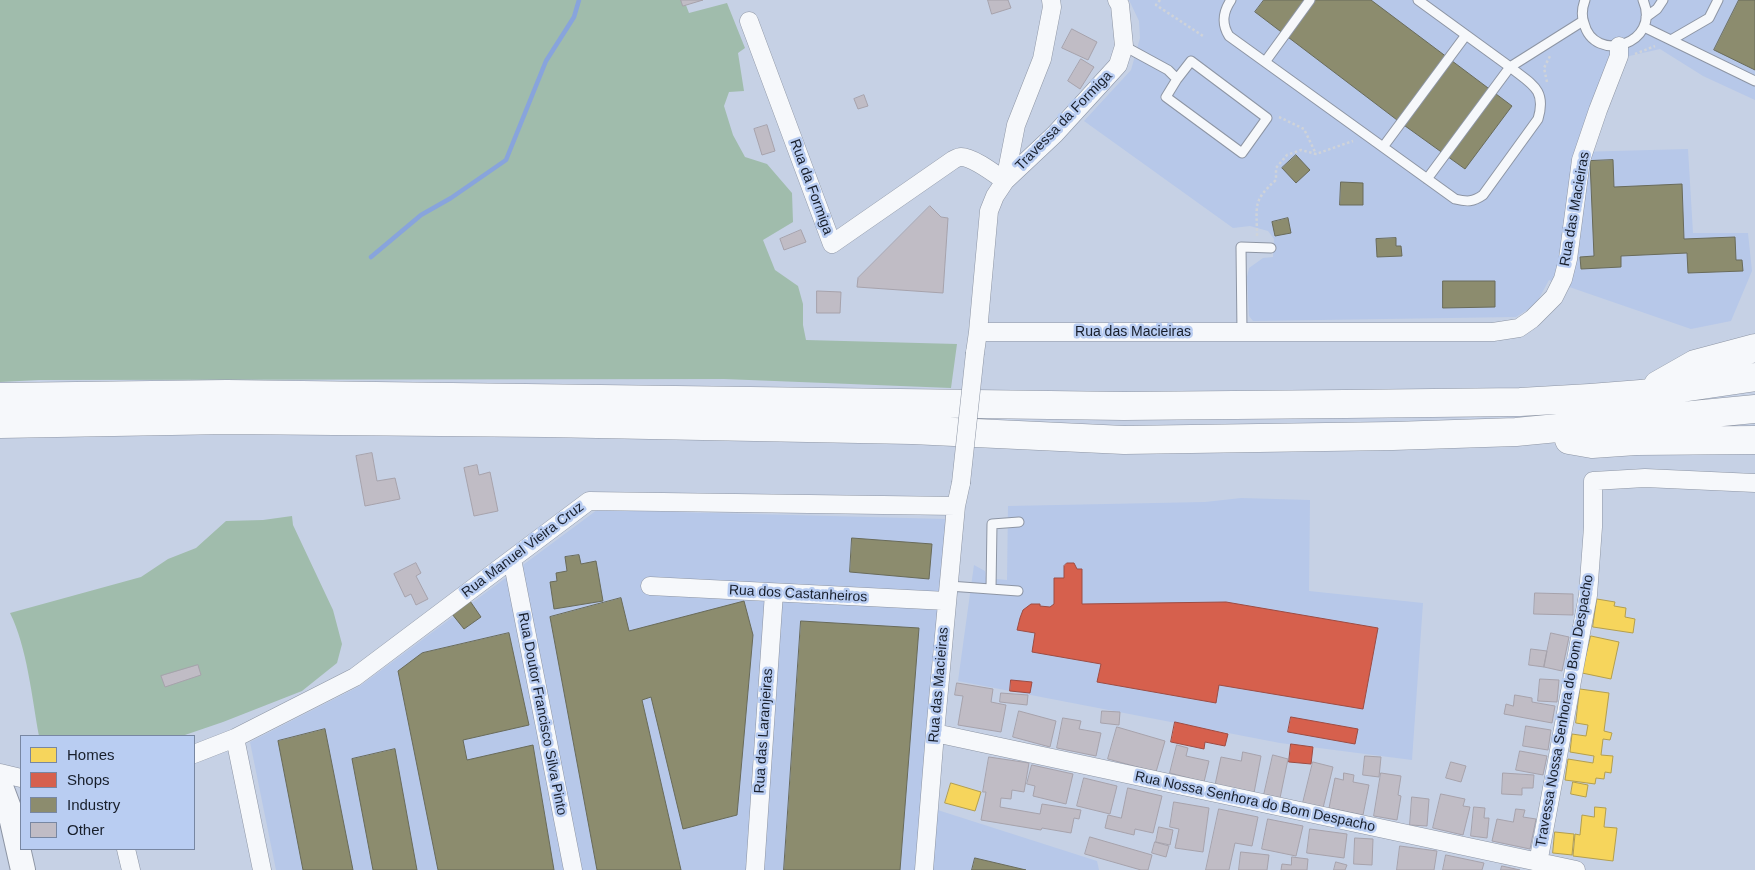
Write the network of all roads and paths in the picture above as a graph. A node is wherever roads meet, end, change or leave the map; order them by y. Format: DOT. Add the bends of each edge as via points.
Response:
graph roads {
  1 [pos="1051,0"];
  2 [pos="1117,0"];
  3 [pos="1160,0"];
  4 [pos="1231,0"];
  5 [pos="1310,0"];
  6 [pos="1418,0"];
  7 [pos="1575,0"];
  8 [pos="1643,0"];
  9 [pos="1663,0"];
  10 [pos="1718,0"];
  11 [pos="1584,3"];
  12 [pos="1657,4"];
  13 [pos="1646,17"];
  14 [pos="749,21"];
  15 [pos="1583,21"];
  16 [pos="1644,27"];
  17 [pos="1466,35"];
  18 [pos="1203,36"];
  19 [pos="1671,40"];
  20 [pos="1124,46"];
  21 [pos="1619,46"];
  22 [pos="1265,62"];
  23 [pos="1510,67"];
  24 [pos="1177,79"];
  25 [pos="1755,81"];
  26 [pos="1267,118"];
  27 [pos="1383,147"];
  28 [pos="1316,154"];
  29 [pos="1427,179"];
  30 [pos="1005,181"];
  31 [pos="1271,248"];
  32 [pos="978,332"];
  33 [pos="1242,332"];
  34 [pos="1755,348"];
  35 [pos="1755,376"];
  36 [pos="1641,394"];
  37 [pos="0,397"];
  38 [pos="1755,410"];
  39 [pos="0,424"];
  40 [pos="1516,432"];
  41 [pos="1755,440"];
  42 [pos="1755,483"];
  43 [pos="956,506"];
  44 [pos="1019,522"];
  45 [pos="512,559"];
  46 [pos="650,586"];
  47 [pos="991,589"];
  48 [pos="1018,591"];
  49 [pos="774,592"];
  50 [pos="948,594"];
  51 [pos="935,733"];
  52 [pos="235,738"];
  53 [pos="195,754"];
  54 [pos="0,773"];
  55 [pos="20,778"];
  56 [pos="0,784"];
  57 [pos="15,806"];
  58 [pos="18,831"];
  59 [pos="20,847"];
  60 [pos="20,850"];
  61 [pos="126,850"];
  62 [pos="1538,863"];
  63 [pos="23,870"];
  64 [pos="130,870"];
  65 [pos="262,870"];
  66 [pos="573,870"];
  67 [pos="755,870"];
  68 [pos="924,870"];
  69 [pos="1576,870"];
  1 -- 30 [label="street" via="1042,59 1016,124"];
  2 -- 20 [label="street, Travessa da Formiga"];
  3 -- 18 [label="path" via="1156,5"];
  4 -- 22 [label="lane" via="1223,18 1228,36"];
  5 -- 22 [label="lane"];
  6 -- 17 [label="lane"];
  7 -- 11 [label="lane"];
  8 -- 13 [label="lane"];
  9 -- 12 [label="lane"];
  10 -- 19 [label="lane" via="1710,18"];
  11 -- 15 [label="lane"];
  12 -- 13 [label="lane"];
  13 -- 16 [label="lane"];
  14 -- 30 [label="street, Rua da Formiga" via="832,244 953,160 962,157 976,162"];
  15 -- 21 [label="lane" via="1590,36 1598,42"];
  15 -- 23 [label="lane"];
  16 -- 19 [label="lane"];
  16 -- 21 [label="lane" via="1638,36"];
  17 -- 23 [label="lane"];
  17 -- 27 [label="lane"];
  19 -- 25 [label="lane"];
  20 -- 24 [label="lane" via="1168,70"];
  20 -- 30 [label="street, Travessa da Formiga" via="1118,65 1056,134"];
  21 -- 33 [label="street, Rua das Macieiras" via="1619,56 1581,160 1568,259 1562,279 1554,297 1532,319 1519,328 1493,332"];
  22 -- 27 [label="lane"];
  23 -- 29 [label="lane"];
  23 -- 29 [label="lane" via="1534,86 1541,96 1542,106 1538,119 1483,195 1466,202 1455,199"];
  24 -- 26 [label="lane" via="1191,61"];
  24 -- 26 [label="lane" via="1166,97 1242,153"];
  26 -- 28 [label="path" via="1281,117 1304,129"];
  27 -- 29 [label="lane"];
  30 -- 32 [label="street" via="989,211"];
  31 -- 33 [label="lane" via="1241,247"];
  32 -- 33 [label="street, Rua das Macieiras"];
  32 -- 43 [label="street, Rua das Macieiras, bridge"];
  34 -- 36 [label="highway" via="1695,364"];
  35 -- 36 [label="highway"];
  36 -- 37 [label="highway" via="1520,402 1134,406 227,394"];
  38 -- 40 [label="highway"];
  39 -- 40 [label="highway" via="228,420 555,423 912,430 1124,440"];
  40 -- 41 [label="highway" via="1592,444"];
  42 -- 62 [label="street, Travessa Nossa Senhora do Bom Despacho" via="1645,478 1593,481 1588,594"];
  43 -- 45 [label="street, Rua Manuel Vieira Cruz" via="589,500"];
  43 -- 50 [label="street, Rua das Macieiras"];
  44 -- 47 [label="lane" via="992,524"];
  45 -- 52 [label="street, Rua Manuel Vieira Cruz" via="355,677"];
  45 -- 66 [label="street, Rua Doutor Francisco Silva Pinto"];
  46 -- 49 [label="street, Rua dos Castanheiros"];
  47 -- 48 [label="lane"];
  47 -- 50 [label="lane"];
  49 -- 50 [label="street, Rua dos Castanheiros"];
  49 -- 67 [label="street, Rua das Laranjeiras"];
  50 -- 51 [label="street, Rua das Macieiras"];
  51 -- 62 [label="street, Rua Nossa Senhora do Bom Despacho"];
  51 -- 68 [label="street, Rua das Macieiras"];
  52 -- 53 [label="street, Rua Manuel Vieira Cruz"];
  52 -- 65 [label="street"];
  54 -- 55 [label="street"];
  56 -- 57 [label="main road"];
  57 -- 58 [label="main road"];
  58 -- 59 [label="main road"];
  60 -- 63 [label="main road"];
  61 -- 64 [label="street"];
  62 -- 69 [label="street, Rua Nossa Senhora do Bom Despacho"];
}
